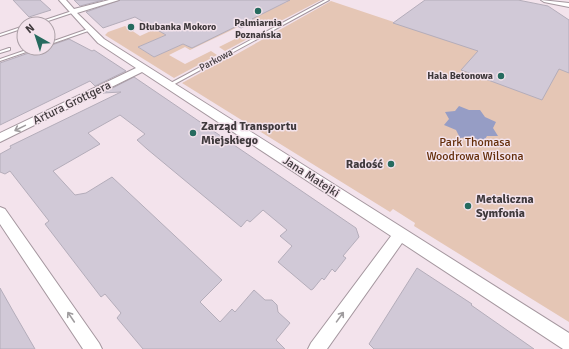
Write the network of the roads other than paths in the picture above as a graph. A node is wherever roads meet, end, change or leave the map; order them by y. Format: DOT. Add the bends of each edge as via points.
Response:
graph roads {
  1 [pos="62,0"];
  2 [pos="116,0"];
  3 [pos="327,0"];
  4 [pos="544,0"];
  5 [pos="569,5"];
  6 [pos="73,12"];
  7 [pos="56,17"];
  8 [pos="16,30"];
  9 [pos="89,30"];
  10 [pos="0,35"];
  11 [pos="56,41"];
  12 [pos="9,49"];
  13 [pos="0,52"];
  14 [pos="16,55"];
  15 [pos="0,60"];
  16 [pos="144,68"];
  17 [pos="169,85"];
  18 [pos="0,138"];
  19 [pos="0,213"];
  20 [pos="400,234"];
  21 [pos="569,343"];
  22 [pos="94,349"];
  23 [pos="317,349"];
  1 -- 6 [label="street, Jana Matejki"];
  2 -- 6 [label="street"];
  3 -- 17 [label="lane, Parkowa"];
  4 -- 5 [label="street"];
  6 -- 7 [label="lane"];
  6 -- 9 [label="street, Jana Matejki"];
  8 -- 10 [label="lane"];
  9 -- 11 [label="lane"];
  9 -- 16 [label="street, Jana Matejki" via="100,41"];
  12 -- 13 [label="lane"];
  14 -- 15 [label="lane"];
  16 -- 17 [label="street, Jana Matejki"];
  16 -- 18 [label="street, Artura Grottgera, one-way"];
  17 -- 20 [label="street, Jana Matejki"];
  22 -- 19 [label="street, one-way"];
  20 -- 21 [label="street, Jana Matejki"];
  23 -- 20 [label="street, one-way"];
}
